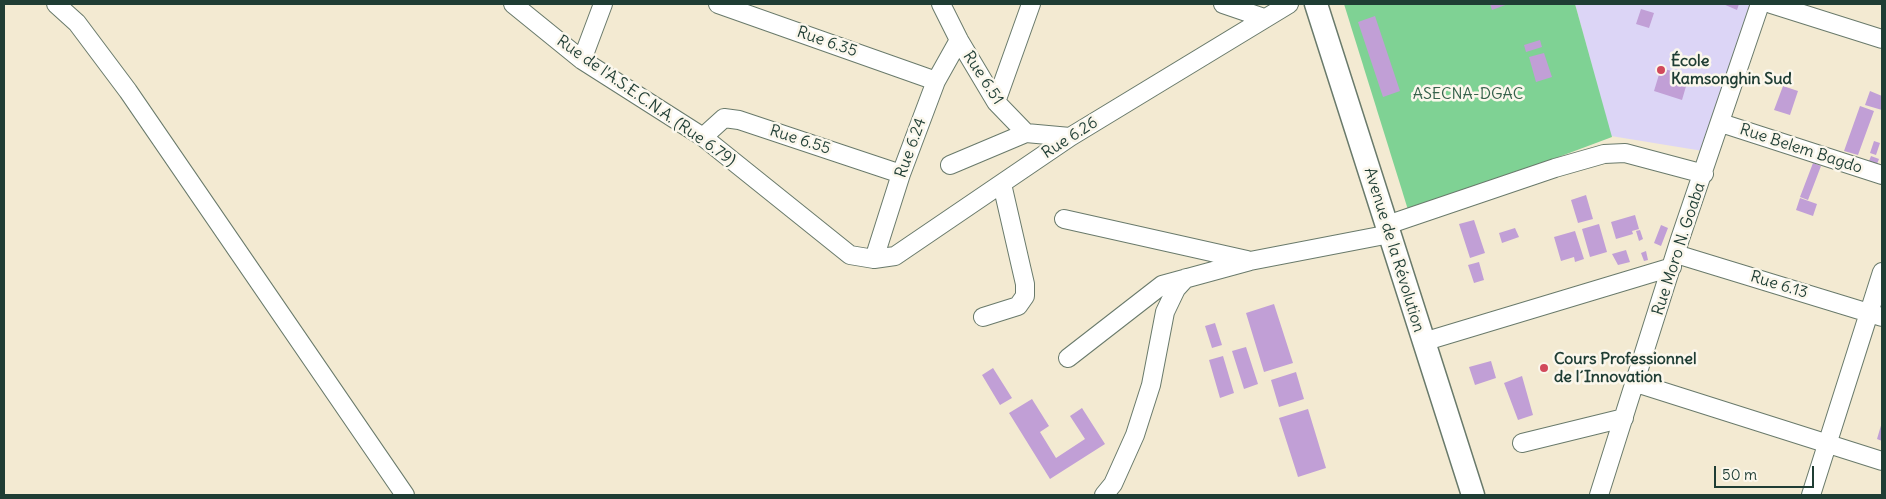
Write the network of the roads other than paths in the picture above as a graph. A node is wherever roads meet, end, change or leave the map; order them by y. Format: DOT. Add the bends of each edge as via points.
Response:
graph roads {
  1 [pos="56,4"];
  2 [pos="513,4"];
  3 [pos="603,4"];
  4 [pos="718,4"];
  5 [pos="941,4"];
  6 [pos="1031,4"];
  7 [pos="1223,4"];
  8 [pos="1289,4"];
  9 [pos="1316,4"];
  10 [pos="1760,4"];
  11 [pos="1771,4"];
  12 [pos="1264,18"];
  13 [pos="1882,39"];
  14 [pos="959,40"];
  15 [pos="582,60"];
  16 [pos="936,81"];
  17 [pos="996,102"];
  18 [pos="1720,123"];
  19 [pos="1026,133"];
  20 [pos="704,137"];
  21 [pos="1070,137"];
  22 [pos="950,165"];
  23 [pos="901,174"];
  24 [pos="1704,174"];
  25 [pos="1882,175"];
  26 [pos="1002,184"];
  27 [pos="1064,219"];
  28 [pos="1388,229"];
  29 [pos="850,255"];
  30 [pos="874,259"];
  31 [pos="1674,260"];
  32 [pos="1250,261"];
  33 [pos="1882,272"];
  34 [pos="1186,278"];
  35 [pos="1876,315"];
  36 [pos="983,317"];
  37 [pos="1423,342"];
  38 [pos="1068,358"];
  39 [pos="1636,382"];
  40 [pos="1624,418"];
  41 [pos="1522,443"];
  42 [pos="1827,443"];
  43 [pos="1882,461"];
  44 [pos="1108,492"];
  45 [pos="404,495"];
  46 [pos="1473,495"];
  47 [pos="1599,495"];
  48 [pos="1811,495"];
  1 -- 45 [label="street" via="77,23 128,91"];
  2 -- 15 [label="street, Rue de l'A.S.E.C.N.A. (Rue 6.79)"];
  3 -- 15 [label="street"];
  4 -- 16 [label="street, Rue 6.35"];
  5 -- 14 [label="street, Rue 6.51"];
  6 -- 17 [label="street"];
  7 -- 12 [label="street"];
  8 -- 12 [label="street, Rue 6.26"];
  9 -- 28 [label="main road, Avenue de la Révolution"];
  10 -- 18 [label="street, Rue Moro N. Goaba"];
  11 -- 13 [label="street"];
  12 -- 21 [label="street, Rue 6.26"];
  14 -- 16 [label="street, Rue 6.24"];
  14 -- 17 [label="street, Rue 6.51"];
  15 -- 20 [label="street, Rue de l'A.S.E.C.N.A. (Rue 6.79)"];
  16 -- 23 [label="street, Rue 6.24"];
  17 -- 19 [label="street, Rue 6.51"];
  18 -- 24 [label="street, Rue Moro N. Goaba"];
  18 -- 25 [label="street, Rue Belem Bagdo"];
  19 -- 21 [label="street"];
  19 -- 22 [label="street"];
  20 -- 23 [label="street, Rue 6.55" via="724,118 739,120"];
  20 -- 29 [label="street, Rue de l'A.S.E.C.N.A. (Rue 6.79)"];
  21 -- 26 [label="street, Rue 6.26"];
  23 -- 30 [label="street, Rue 6.24"];
  24 -- 28 [label="street" via="1625,153 1604,154 1555,168"];
  24 -- 31 [label="street, Rue Moro N. Goaba"];
  26 -- 30 [label="street, Rue 6.26" via="895,256"];
  26 -- 36 [label="street" via="1025,296 1018,306"];
  27 -- 32 [label="street"];
  28 -- 32 [label="street"];
  28 -- 37 [label="main road, Avenue de la Révolution"];
  29 -- 30 [label="street, Rue 6.26"];
  31 -- 35 [label="street, Rue 6.13"];
  31 -- 37 [label="street"];
  31 -- 39 [label="street, Rue Moro N. Goaba"];
  32 -- 34 [label="street"];
  33 -- 35 [label="street"];
  34 -- 38 [label="street" via="1162,284"];
  34 -- 44 [label="street" via="1176,288 1164,312 1151,385 1135,435"];
  35 -- 42 [label="street"];
  37 -- 46 [label="main road, Avenue de la Révolution"];
  39 -- 40 [label="street, Rue Moro N. Goaba"];
  39 -- 42 [label="street"];
  40 -- 41 [label="street"];
  40 -- 47 [label="street, Rue Moro N. Goaba"];
  42 -- 43 [label="street"];
  42 -- 48 [label="street"];
}
